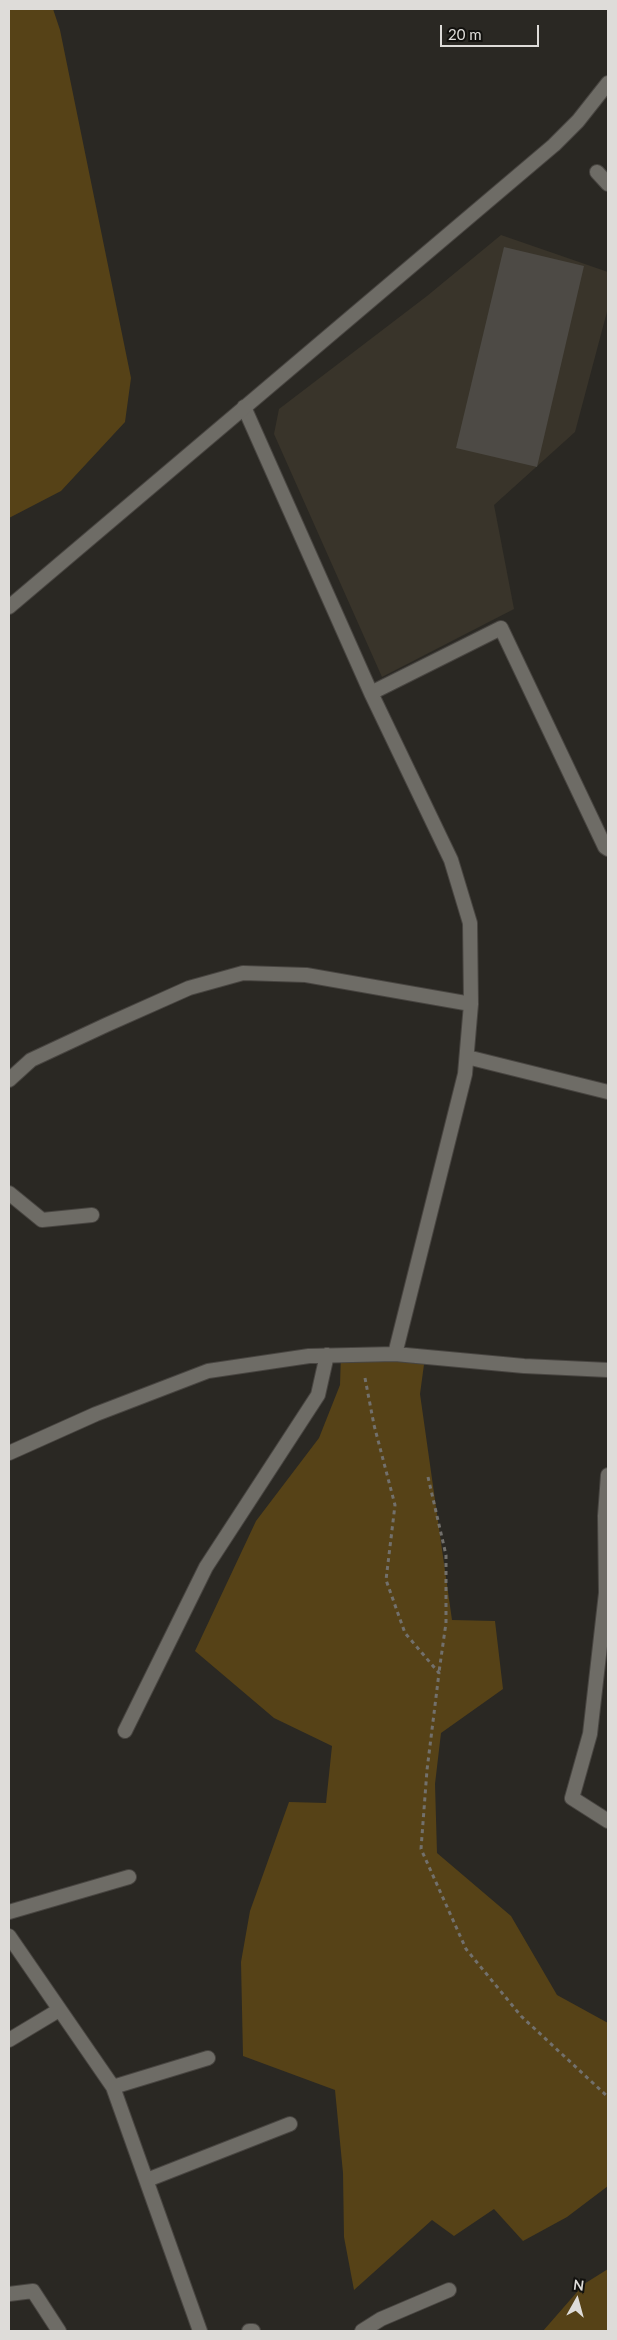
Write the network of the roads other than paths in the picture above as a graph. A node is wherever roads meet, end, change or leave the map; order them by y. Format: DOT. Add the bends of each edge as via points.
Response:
graph roads {
  1 [pos="608,83"];
  2 [pos="597,172"];
  3 [pos="608,184"];
  4 [pos="244,407"];
  5 [pos="9,607"];
  6 [pos="371,694"];
  7 [pos="607,847"];
  8 [pos="471,1004"];
  9 [pos="466,1057"];
  10 [pos="9,1080"];
  11 [pos="608,1092"];
  12 [pos="9,1193"];
  13 [pos="92,1215"];
  14 [pos="395,1354"];
  15 [pos="327,1355"];
  16 [pos="608,1370"];
  17 [pos="9,1453"];
  18 [pos="608,1475"];
  19 [pos="125,1731"];
  20 [pos="608,1821"];
  21 [pos="129,1877"];
  22 [pos="9,1912"];
  23 [pos="9,1936"];
  24 [pos="60,2010"];
  25 [pos="9,2040"];
  26 [pos="208,2058"];
  27 [pos="113,2087"];
  28 [pos="290,2124"];
  29 [pos="147,2180"];
  30 [pos="449,2290"];
  31 [pos="9,2294"];
  32 [pos="59,2331"];
  33 [pos="200,2331"];
  34 [pos="249,2331"];
  35 [pos="253,2331"];
  36 [pos="362,2331"];
  1 -- 4 [label="street" via="554,145"];
  2 -- 3 [label="street"];
  4 -- 5 [label="street"];
  4 -- 6 [label="street"];
  6 -- 7 [label="street" via="501,628"];
  6 -- 8 [label="street" via="450,860 470,923"];
  8 -- 9 [label="street"];
  8 -- 10 [label="street" via="306,976 243,973 189,988 106,1025 31,1060"];
  9 -- 11 [label="street"];
  9 -- 14 [label="street" via="465,1074"];
  12 -- 13 [label="street" via="42,1220"];
  14 -- 15 [label="street"];
  14 -- 16 [label="street"];
  15 -- 17 [label="street" via="208,1371 96,1414"];
  15 -- 19 [label="street" via="318,1395 206,1567"];
  18 -- 20 [label="street" via="606,1593 590,1734 572,1798"];
  21 -- 22 [label="street"];
  23 -- 24 [label="street"];
  24 -- 25 [label="street"];
  24 -- 27 [label="street"];
  26 -- 27 [label="street"];
  27 -- 29 [label="street"];
  28 -- 29 [label="street"];
  29 -- 33 [label="street"];
  30 -- 36 [label="street" via="381,2319"];
  31 -- 32 [label="street" via="33,2291"];
  34 -- 35 [label="street"];
}
